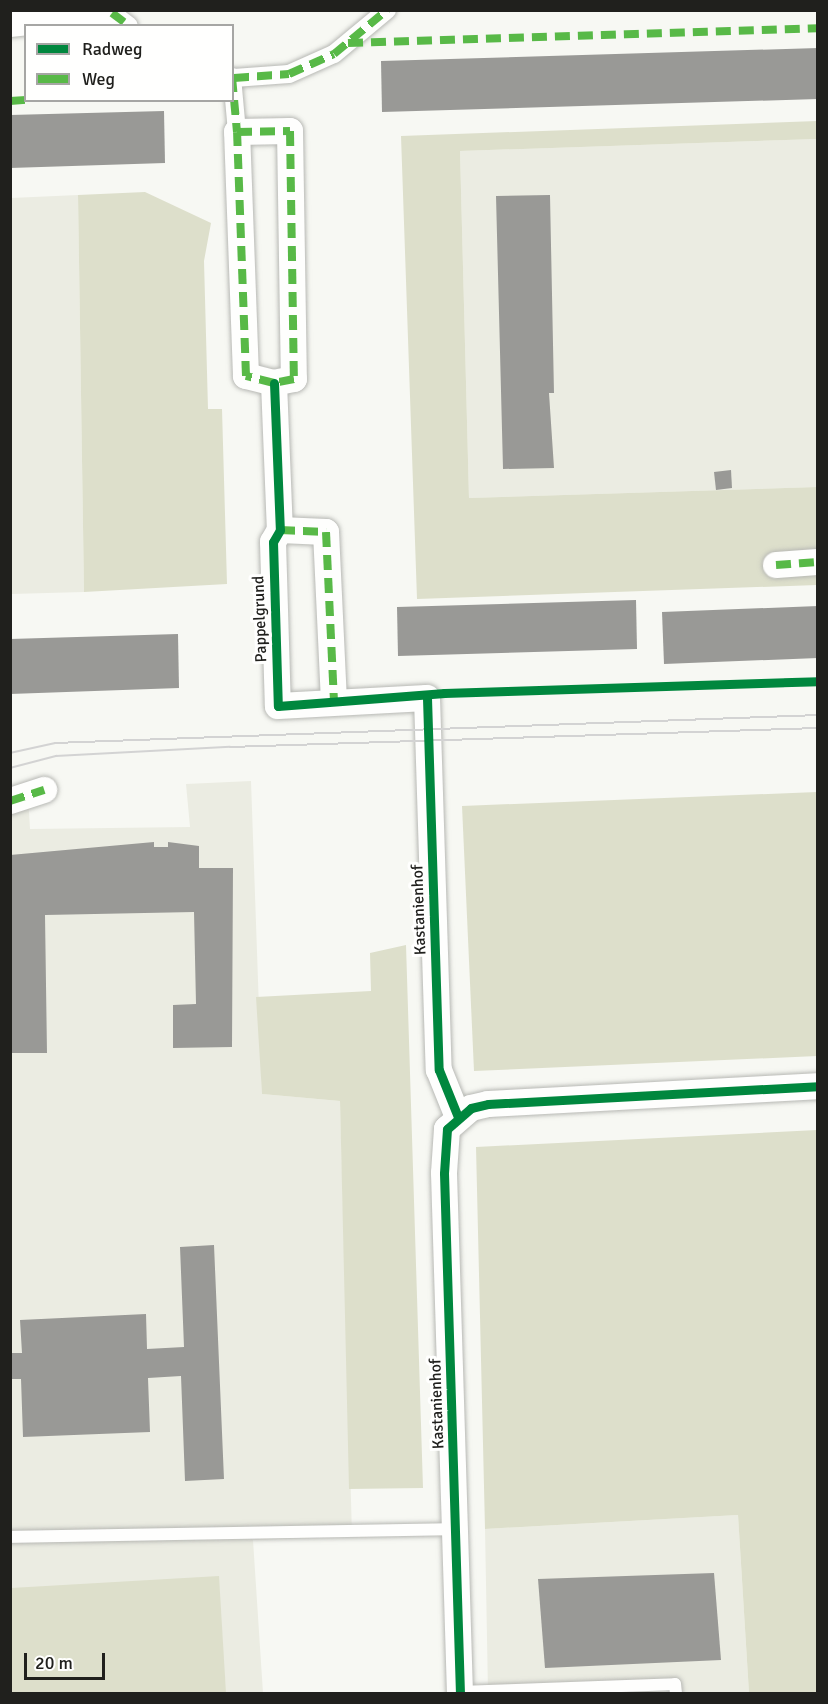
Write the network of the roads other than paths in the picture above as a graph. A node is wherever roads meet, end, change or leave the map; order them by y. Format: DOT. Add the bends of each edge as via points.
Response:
graph roads {
  1 [pos="387,10"];
  2 [pos="120,19"];
  3 [pos="10,24"];
  4 [pos="234,78"];
  5 [pos="234,92"];
  6 [pos="237,132"];
  7 [pos="274,383"];
  8 [pos="280,530"];
  9 [pos="818,562"];
  10 [pos="776,565"];
  11 [pos="427,698"];
  12 [pos="334,702"];
  13 [pos="44,790"];
  14 [pos="10,801"];
  15 [pos="818,1086"];
  16 [pos="458,1118"];
  17 [pos="456,1529"];
  18 [pos="10,1537"];
  19 [pos="578,1690"];
  20 [pos="460,1693"];
  21 [pos="675,1694"];
  1 -- 4 [label="street" via="334,54 298,70"];
  2 -- 3 [label="street"];
  5 -- 6 [label="street"];
  6 -- 7 [label="street" via="246,376"];
  6 -- 7 [label="street" via="290,131 294,379"];
  7 -- 8 [label="street, Pappelgrund"];
  8 -- 12 [label="street" via="326,532"];
  8 -- 12 [label="street, Pappelgrund" via="273,543 278,706"];
  9 -- 10 [label="street"];
  11 -- 12 [label="street, Pappelgrund"];
  11 -- 16 [label="street, Kastanienhof" via="439,1070"];
  13 -- 14 [label="street"];
  15 -- 16 [label="street" via="488,1104"];
  16 -- 17 [label="street, Kastanienhof" via="444,1142"];
  17 -- 18 [label="lane"];
  17 -- 20 [label="street, Kastanienhof"];
  19 -- 20 [label="lane"];
  19 -- 21 [label="lane" via="675,1684"];
}
